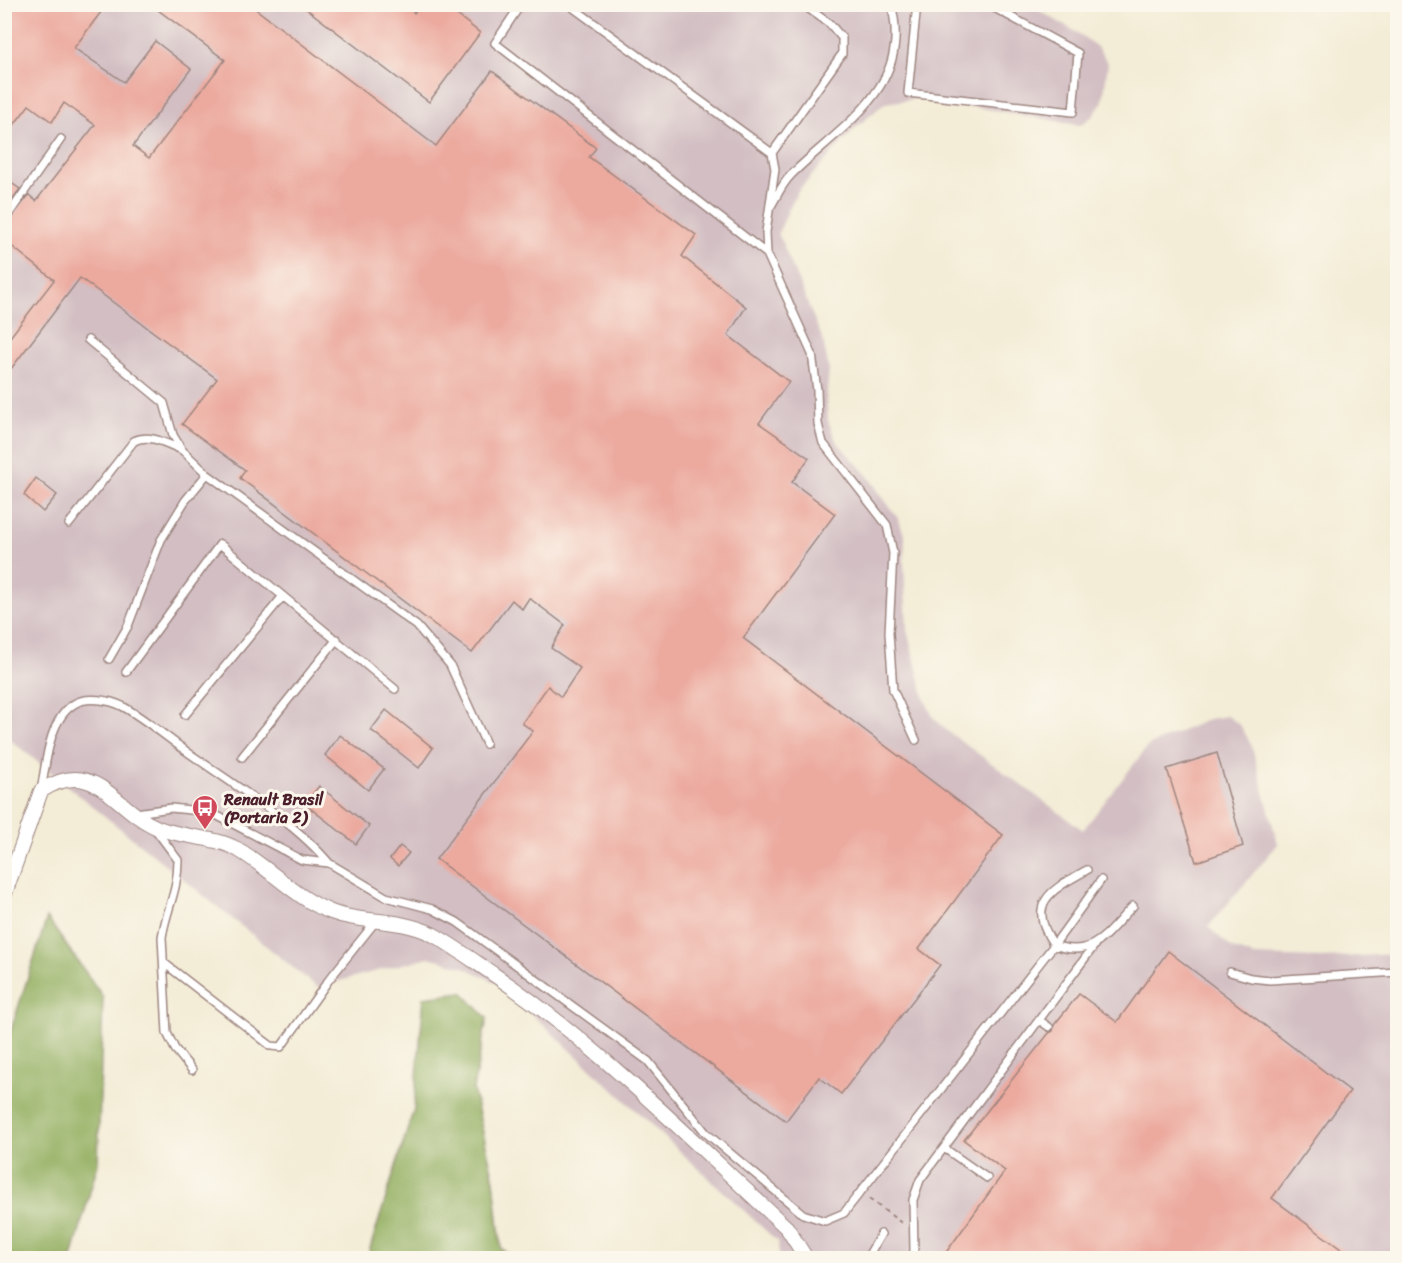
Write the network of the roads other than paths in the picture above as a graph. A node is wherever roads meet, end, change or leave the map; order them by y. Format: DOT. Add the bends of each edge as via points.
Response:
graph roads {
  1 [pos="521,4"];
  2 [pos="568,4"];
  3 [pos="801,4"];
  4 [pos="916,4"];
  5 [pos="987,4"];
  6 [pos="892,5"];
  7 [pos="61,139"];
  8 [pos="772,153"];
  9 [pos="768,211"];
  10 [pos="4,220"];
  11 [pos="767,254"];
  12 [pos="88,340"];
  13 [pos="182,450"];
  14 [pos="207,474"];
  15 [pos="69,524"];
  16 [pos="284,596"];
  17 [pos="337,639"];
  18 [pos="109,659"];
  19 [pos="126,672"];
  20 [pos="395,689"];
  21 [pos="185,715"];
  22 [pos="916,740"];
  23 [pos="486,744"];
  24 [pos="242,757"];
  25 [pos="41,791"];
  26 [pos="136,813"];
  27 [pos="152,825"];
  28 [pos="329,863"];
  29 [pos="1087,870"];
  30 [pos="1101,880"];
  31 [pos="4,896"];
  32 [pos="1133,906"];
  33 [pos="378,919"];
  34 [pos="1054,945"];
  35 [pos="1094,946"];
  36 [pos="164,963"];
  37 [pos="1230,972"];
  38 [pos="1398,972"];
  39 [pos="1039,1020"];
  40 [pos="1049,1027"];
  41 [pos="192,1070"];
  42 [pos="944,1148"];
  43 [pos="987,1178"];
  44 [pos="882,1234"];
  45 [pos="806,1258"];
  46 [pos="867,1258"];
  47 [pos="912,1258"];
  1 -- 11 [label="lane" via="495,43"];
  2 -- 8 [label="lane"];
  3 -- 8 [label="lane" via="830,24 842,38 842,54"];
  4 -- 5 [label="lane" via="908,93 1073,112 1078,52"];
  4 -- 6 [label="lane"];
  6 -- 9 [label="lane" via="893,58 885,81 867,106 788,177"];
  7 -- 10 [label="lane"];
  8 -- 9 [label="lane" via="775,169"];
  9 -- 11 [label="lane"];
  11 -- 22 [label="lane" via="812,354 823,443 887,525 893,553 889,633 893,690"];
  12 -- 13 [label="lane" via="164,403 173,435"];
  13 -- 14 [label="lane"];
  13 -- 15 [label="lane" via="151,438 134,441"];
  14 -- 18 [label="lane" via="161,540 128,626"];
  14 -- 23 [label="lane" via="417,626 450,664"];
  16 -- 17 [label="lane"];
  16 -- 19 [label="lane" via="220,544"];
  16 -- 21 [label="lane"];
  17 -- 20 [label="lane"];
  17 -- 24 [label="lane"];
  25 -- 26 [label="street" via="67,779 83,780 98,785"];
  25 -- 28 [label="lane" via="51,740 60,719 74,703 100,699 121,706 227,780 314,845"];
  25 -- 31 [label="street"];
  26 -- 27 [label="street"];
  26 -- 28 [label="lane" via="171,808 210,812 302,860"];
  27 -- 33 [label="street" via="229,845 320,907"];
  27 -- 36 [label="lane" via="178,860 176,891 163,929"];
  28 -- 34 [label="lane" via="386,897 432,909 457,922 648,1061 706,1133 803,1214 825,1221 844,1213"];
  29 -- 34 [label="lane" via="1046,897 1040,915"];
  30 -- 34 [label="lane"];
  32 -- 35 [label="lane"];
  33 -- 36 [label="lane" via="281,1047 271,1046"];
  33 -- 45 [label="street" via="431,934 548,1013 787,1228"];
  34 -- 35 [label="lane" via="1078,950"];
  35 -- 39 [label="lane"];
  36 -- 41 [label="lane" via="167,1033"];
  37 -- 38 [label="lane" via="1270,980"];
  39 -- 40 [label="lane"];
  39 -- 42 [label="lane"];
  42 -- 43 [label="lane"];
  42 -- 47 [label="lane" via="920,1180 913,1200"];
  44 -- 46 [label="lane"];
}
